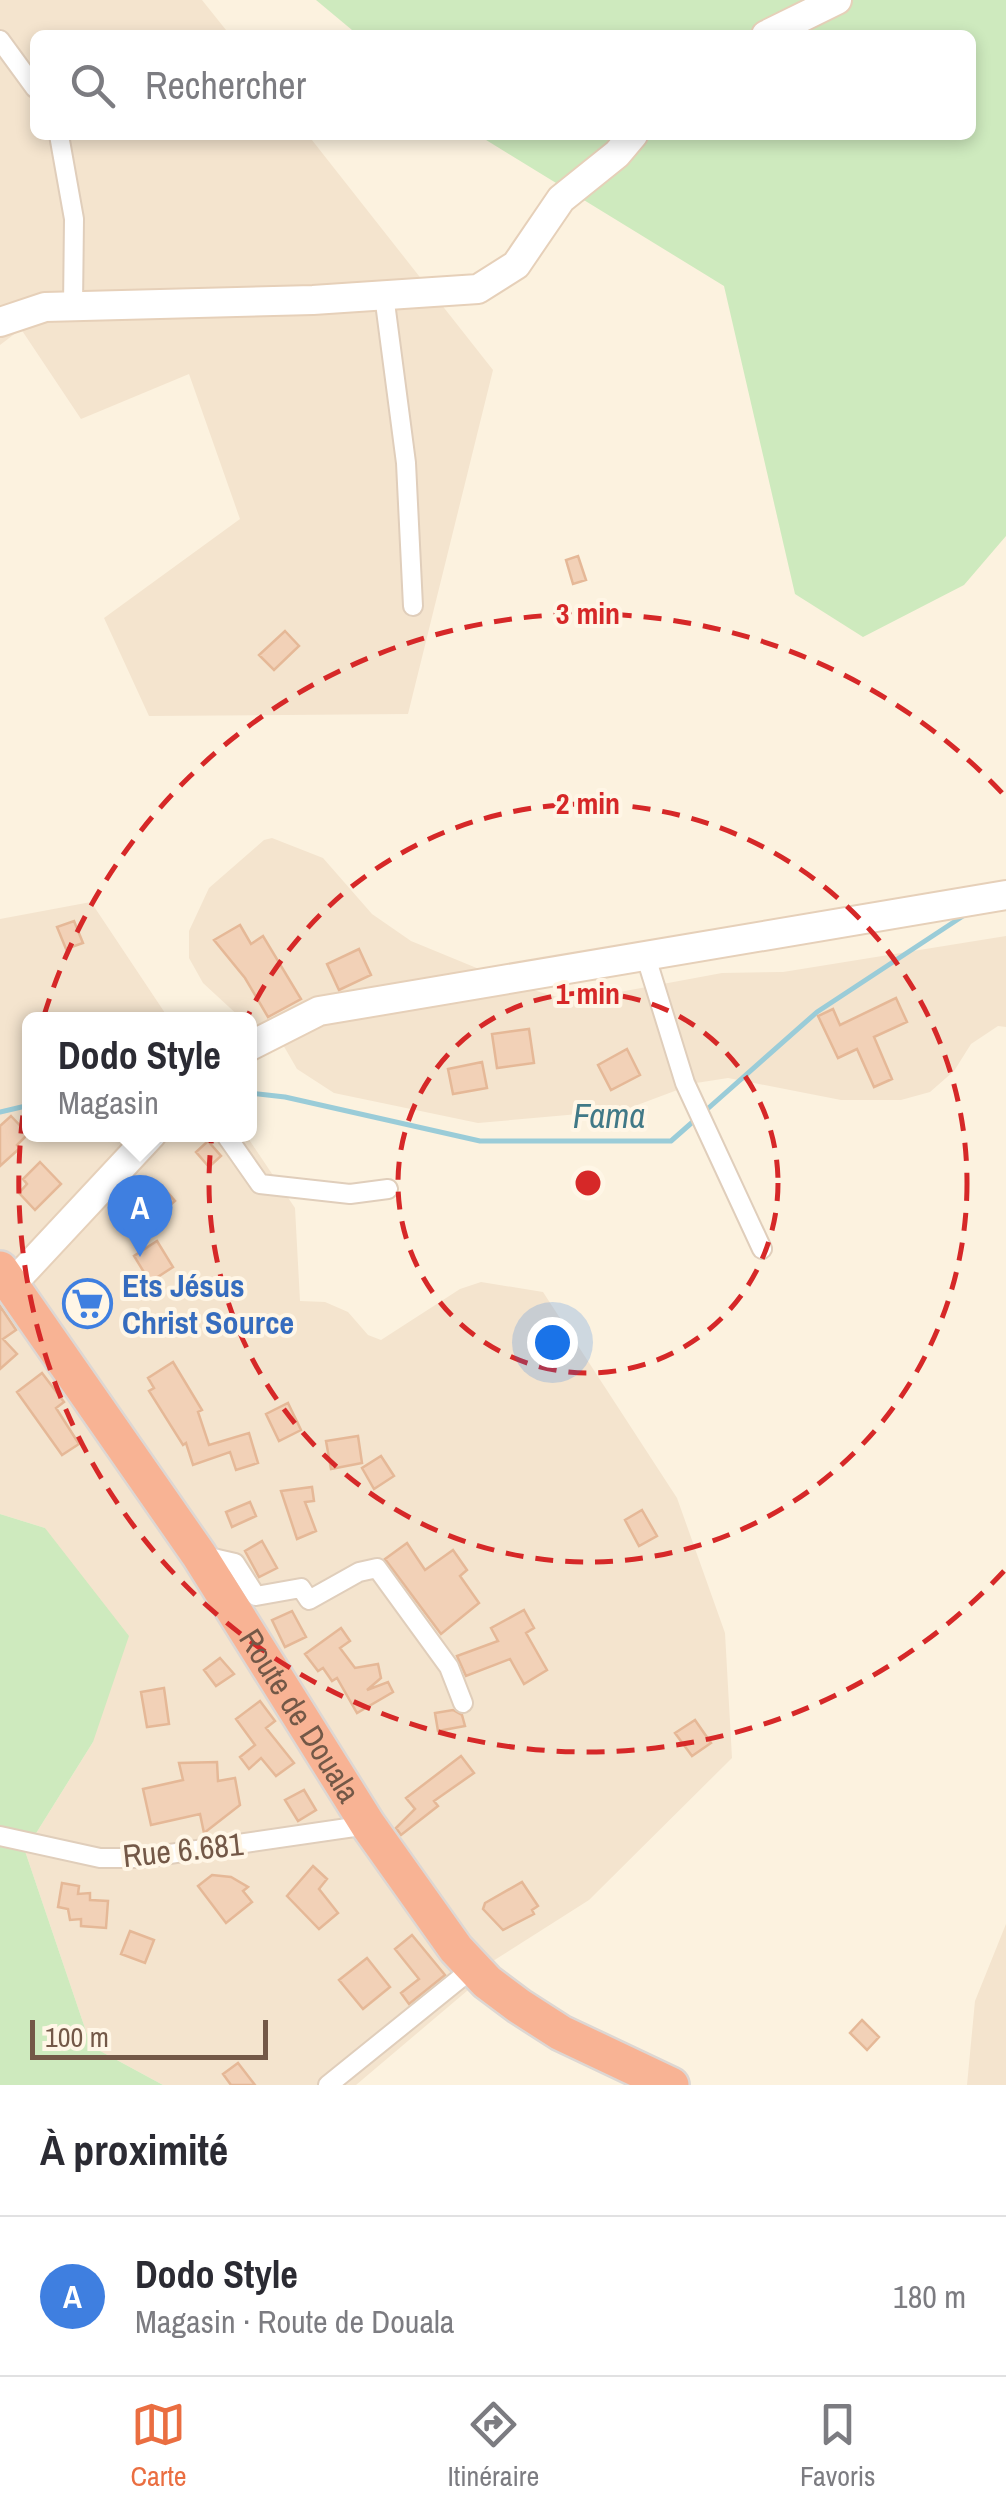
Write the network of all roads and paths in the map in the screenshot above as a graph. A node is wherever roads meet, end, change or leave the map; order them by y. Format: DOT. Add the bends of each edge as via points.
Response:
graph roads {
  1 [pos="837,0"];
  2 [pos="776,30"];
  3 [pos="0,40"];
  4 [pos="30,81"];
  5 [pos="60,140"];
  6 [pos="628,140"];
  7 [pos="384,296"];
  8 [pos="73,306"];
  9 [pos="0,322"];
  10 [pos="414,606"];
  11 [pos="1004,896"];
  12 [pos="645,954"];
  13 [pos="257,1042"];
  14 [pos="144,1142"];
  15 [pos="231,1142"];
  16 [pos="388,1189"];
  17 [pos="762,1250"];
  18 [pos="6,1276"];
  19 [pos="199,1555"];
  20 [pos="463,1703"];
  21 [pos="368,1825"];
  22 [pos="0,1836"];
  23 [pos="473,1968"];
  24 [pos="328,2085"];
  25 [pos="671,2085"];
  1 -- 2 [label="street"];
  3 -- 4 [label="street"];
  5 -- 8 [label="street" via="74,220"];
  6 -- 7 [label="street" via="561,200 516,265 478,289"];
  7 -- 8 [label="street"];
  7 -- 10 [label="street" via="406,463"];
  8 -- 9 [label="street" via="45,307"];
  11 -- 12 [label="street"];
  12 -- 13 [label="street" via="319,1010"];
  12 -- 17 [label="street" via="685,1083"];
  14 -- 18 [label="street"];
  15 -- 16 [label="street" via="260,1184 350,1194"];
  18 -- 19 [label="highway, Route de Douala"];
  19 -- 20 [label="street" via="235,1562 256,1596 300,1588 310,1600 377,1568 449,1667"];
  19 -- 21 [label="highway, Route de Douala"];
  21 -- 22 [label="street, Rue 6.681" via="142,1858 100,1858"];
  21 -- 23 [label="highway, Route de Douala"];
  23 -- 24 [label="street"];
  23 -- 25 [label="highway, Route de Douala" via="561,2033"];
}
